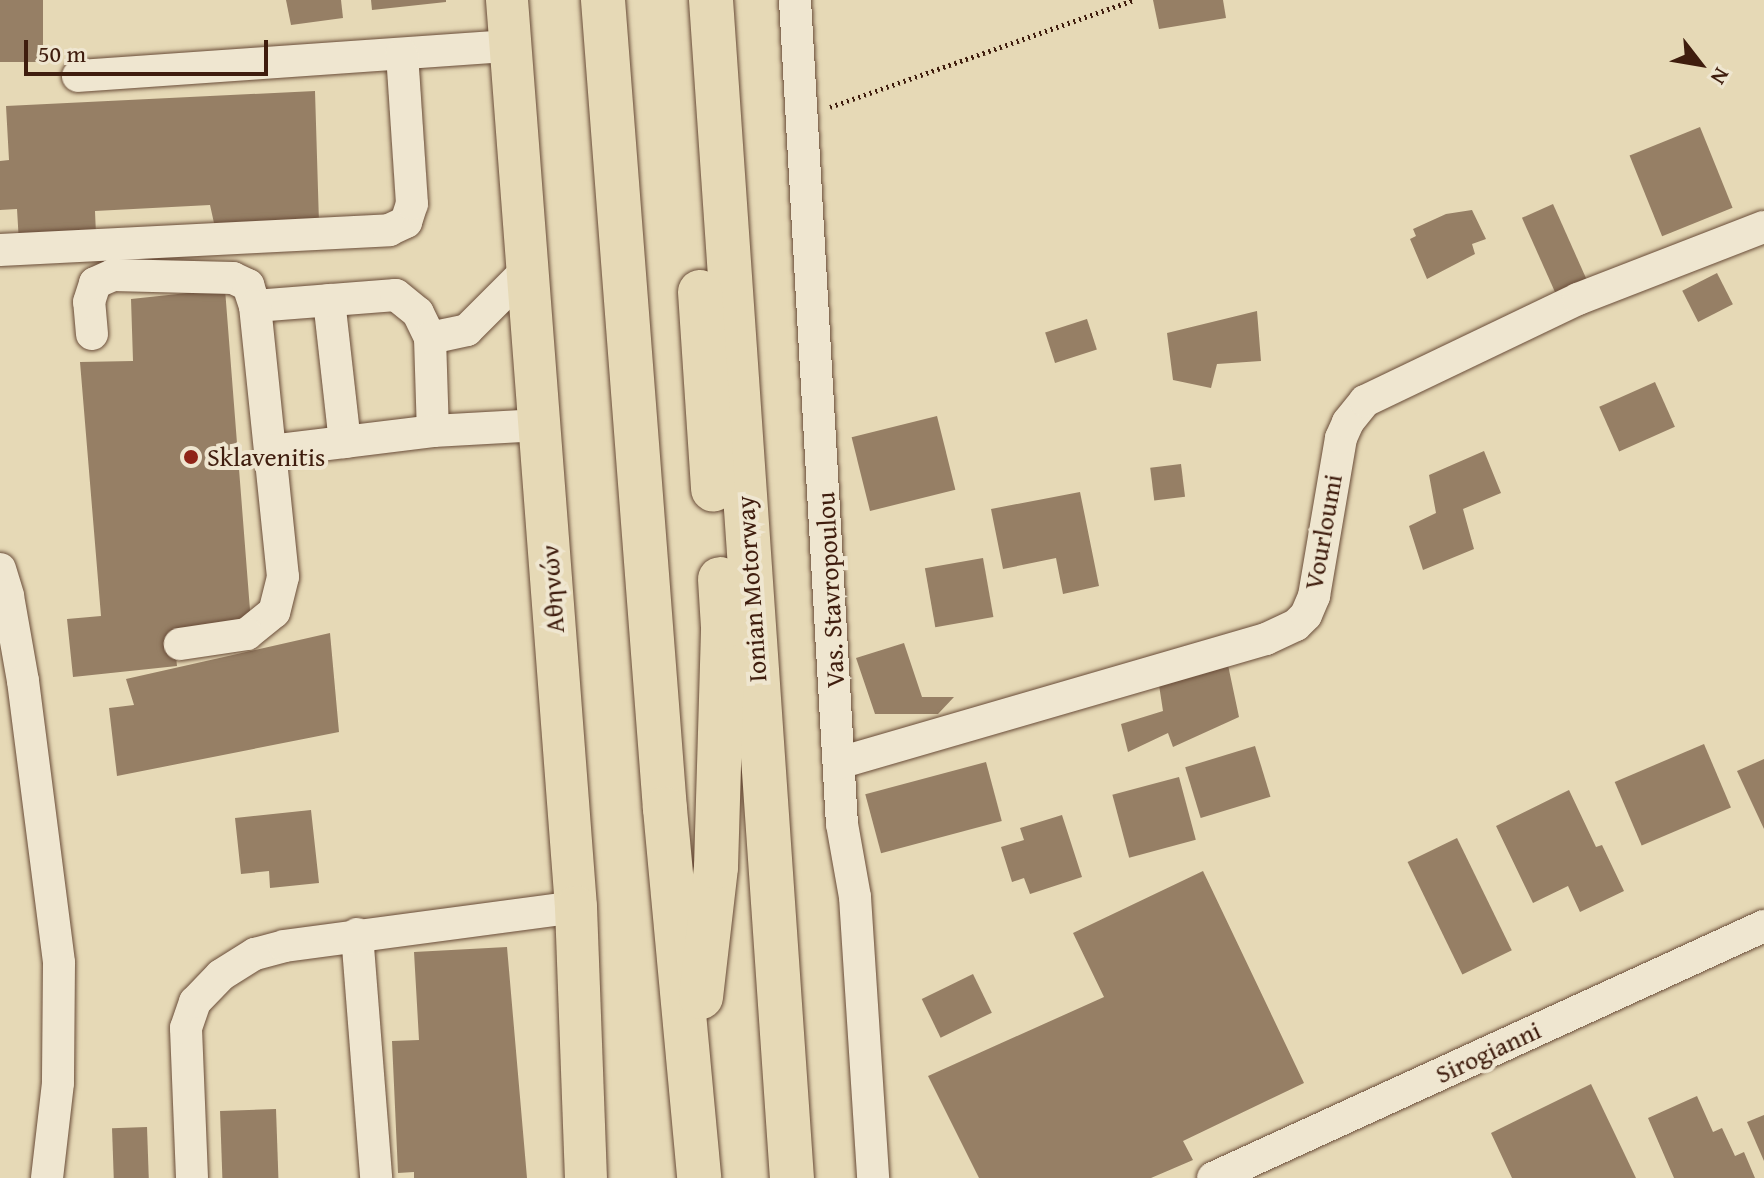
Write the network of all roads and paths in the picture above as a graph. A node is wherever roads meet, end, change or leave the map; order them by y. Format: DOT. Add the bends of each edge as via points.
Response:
graph roads {
  1 [pos="507,0"];
  2 [pos="603,0"];
  3 [pos="682,0"];
  4 [pos="711,0"];
  5 [pos="795,0"];
  6 [pos="1133,0"];
  7 [pos="511,46"];
  8 [pos="402,54"];
  9 [pos="78,76"];
  10 [pos="803,116"];
  11 [pos="1764,227"];
  12 [pos="0,250"];
  13 [pos="528,269"];
  14 [pos="329,300"];
  15 [pos="255,306"];
  16 [pos="92,334"];
  17 [pos="430,338"];
  18 [pos="540,425"];
  19 [pos="433,431"];
  20 [pos="345,442"];
  21 [pos="271,451"];
  22 [pos="0,569"];
  23 [pos="180,644"];
  24 [pos="839,763"];
  25 [pos="576,907"];
  26 [pos="1764,926"];
  27 [pos="357,934"];
  28 [pos="692,1091"];
  29 [pos="586,1176"];
  30 [pos="47,1178"];
  31 [pos="192,1178"];
  32 [pos="376,1178"];
  33 [pos="699,1178"];
  34 [pos="792,1178"];
  35 [pos="873,1178"];
  36 [pos="1213,1178"];
  1 -- 7 [label="main road, Αθηνών"];
  2 -- 28 [label="highway, Ionian Motorway"];
  3 -- 28 [label="highway, Ionian Motorway" via="723,627 716,867"];
  4 -- 34 [label="highway, Ionian Motorway"];
  5 -- 10 [label="street, Vas. Stavropoulou"];
  6 -- 10 [label="path"];
  7 -- 8 [label="street"];
  7 -- 13 [label="main road, Αθηνών"];
  8 -- 9 [label="street"];
  8 -- 12 [label="street" via="412,204 406,222 389,230"];
  10 -- 24 [label="street, Vas. Stavropoulou"];
  11 -- 24 [label="street, Vourloumi" via="1578,299 1365,401 1341,438 1314,596 1296,625"];
  13 -- 17 [label="street" via="467,330"];
  13 -- 18 [label="main road, Αθηνών"];
  14 -- 15 [label="street"];
  14 -- 17 [label="street" via="396,295 418,313"];
  14 -- 20 [label="street"];
  15 -- 16 [label="street" via="248,285 233,278 113,275 95,283 89,302"];
  15 -- 21 [label="street"];
  17 -- 19 [label="street"];
  18 -- 19 [label="street"];
  18 -- 25 [label="main road, Αθηνών"];
  19 -- 20 [label="street"];
  20 -- 21 [label="street"];
  21 -- 23 [label="street" via="283,577 274,612 247,634"];
  22 -- 30 [label="street" via="23,681 59,963 58,1083"];
  24 -- 35 [label="street, Vas. Stavropoulou" via="842,824 855,897"];
  25 -- 27 [label="street"];
  25 -- 29 [label="main road, Αθηνών"];
  26 -- 36 [label="street, Sirogianni"];
  27 -- 31 [label="street" via="255,954 221,975 195,1002 186,1028"];
  27 -- 32 [label="street"];
  28 -- 33 [label="highway, Ionian Motorway"];
}
